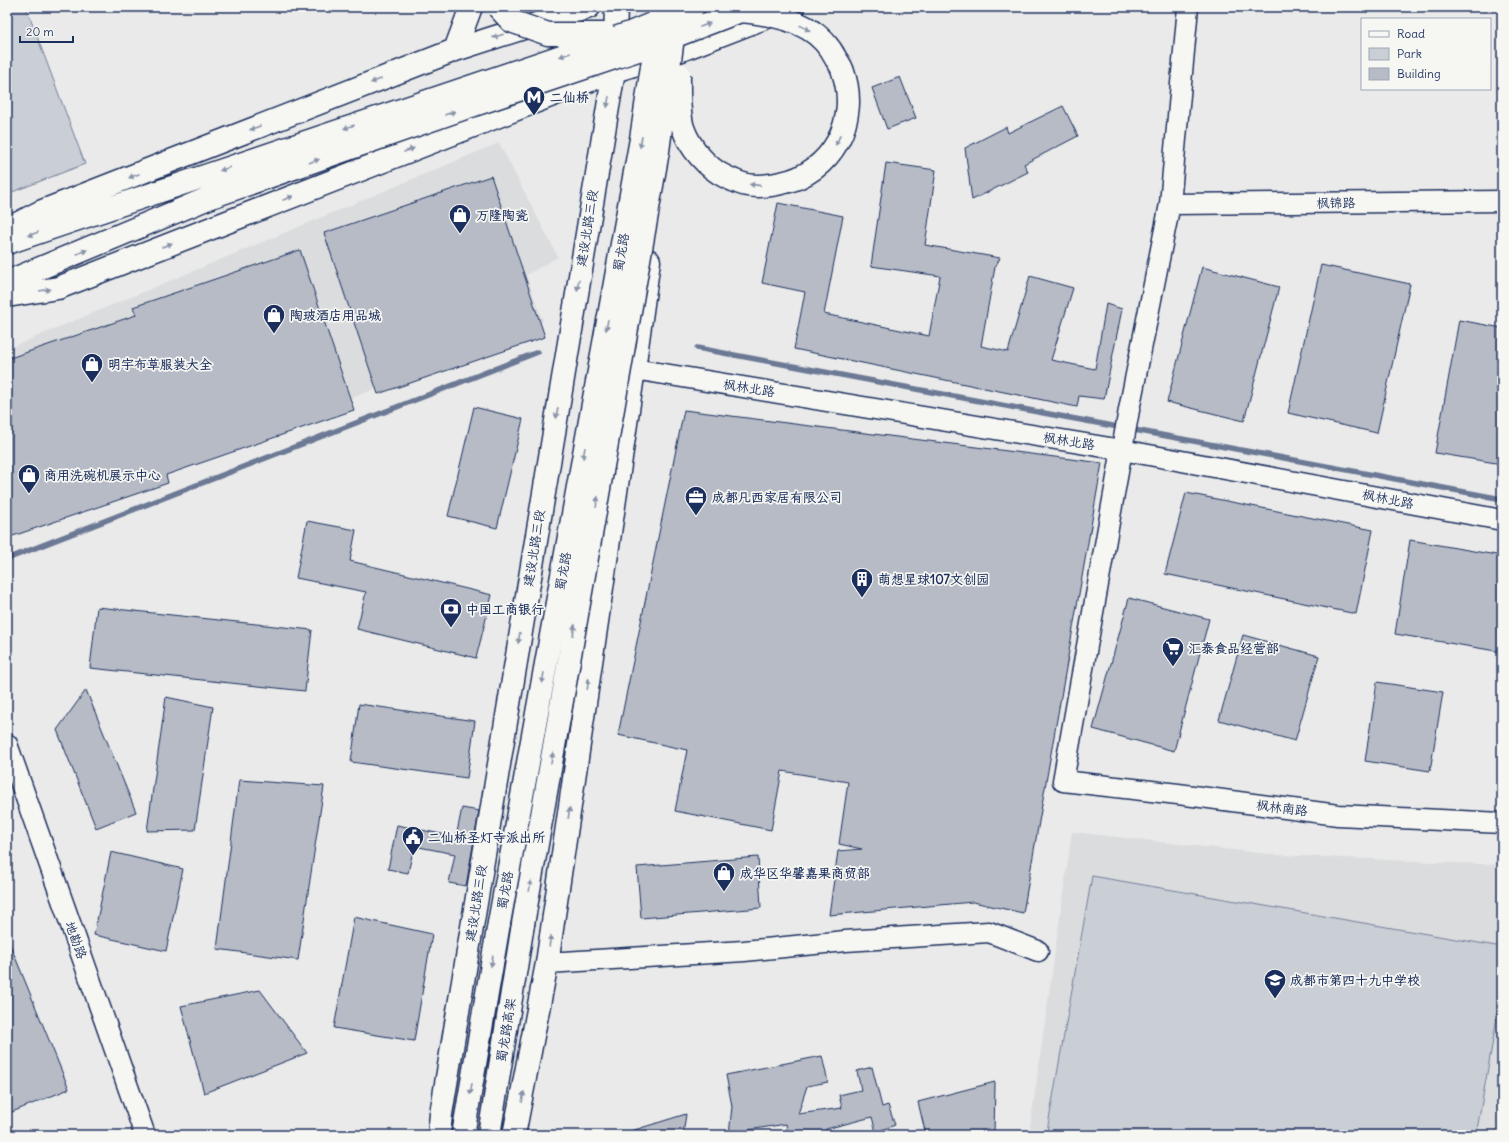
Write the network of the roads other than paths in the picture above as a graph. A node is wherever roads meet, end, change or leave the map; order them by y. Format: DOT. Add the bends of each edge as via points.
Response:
graph roads {
  1 [pos="471,7"];
  2 [pos="498,7"];
  3 [pos="589,7"];
  4 [pos="616,7"];
  5 [pos="657,7"];
  6 [pos="661,7"];
  7 [pos="673,7"];
  8 [pos="677,7"];
  9 [pos="693,7"];
  10 [pos="793,7"];
  11 [pos="1188,7"];
  12 [pos="746,9"];
  13 [pos="658,31"];
  14 [pos="630,33"];
  15 [pos="455,50"];
  16 [pos="676,52"];
  17 [pos="614,71"];
  18 [pos="1502,202"];
  19 [pos="1170,204"];
  20 [pos="7,229"];
  21 [pos="7,243"];
  22 [pos="7,282"];
  23 [pos="7,296"];
  24 [pos="634,369"];
  25 [pos="1124,443"];
  26 [pos="1502,520"];
  27 [pos="7,744"];
  28 [pos="1502,823"];
  29 [pos="523,924"];
  30 [pos="1038,951"];
  31 [pos="547,963"];
  32 [pos="146,1135"];
  33 [pos="439,1135"];
  34 [pos="463,1135"];
  35 [pos="489,1135"];
  36 [pos="514,1135"];
  1 -- 15 [label="main road"];
  2 -- 14 [label="main road, bridge" via="511,21 548,34"];
  3 -- 15 [label="main road, one-way"];
  4 -- 17 [label="main road, 建设北路三段"];
  5 -- 13 [label="main road, bridge"];
  6 -- 13 [label="main road, 蜀龙路, bridge"];
  7 -- 16 [label="main road"];
  12 -- 8 [label="main road, one-way, bridge" via="808,28 830,48 843,71 848,97 846,124 834,148 817,168 793,181 767,186 741,184 717,172 697,154 683,128 680,107"];
  29 -- 8 [label="main road, 蜀龙路, one-way, bridge" via="656,159"];
  9 -- 14 [label="main road, bridge"];
  10 -- 16 [label="main road"];
  11 -- 19 [label="street"];
  22 -- 12 [label="main road, one-way, bridge" via="211,197 644,48"];
  13 -- 34 [label="main road, 蜀龙路, one-way, bridge" via="641,139 499,922"];
  14 -- 21 [label="main road, one-way, bridge"];
  15 -- 20 [label="main road, one-way" via="40,212"];
  16 -- 17 [label="main road"];
  16 -- 24 [label="main road"];
  23 -- 17 [label="main road, one-way" via="58,288"];
  17 -- 33 [label="main road, 建设北路三段, one-way"];
  18 -- 19 [label="street, 枫锦路"];
  19 -- 25 [label="street"];
  24 -- 25 [label="street, 枫林北路"];
  31 -- 24 [label="main road, one-way"];
  25 -- 26 [label="street, 枫林北路"];
  25 -- 28 [label="street, 枫林南路" via="1062,781 1338,815"];
  27 -- 32 [label="street, 地勘路"];
  29 -- 35 [label="main road, 蜀龙路高架"];
  30 -- 31 [label="street" via="989,932"];
  36 -- 31 [label="main road, one-way"];
}
